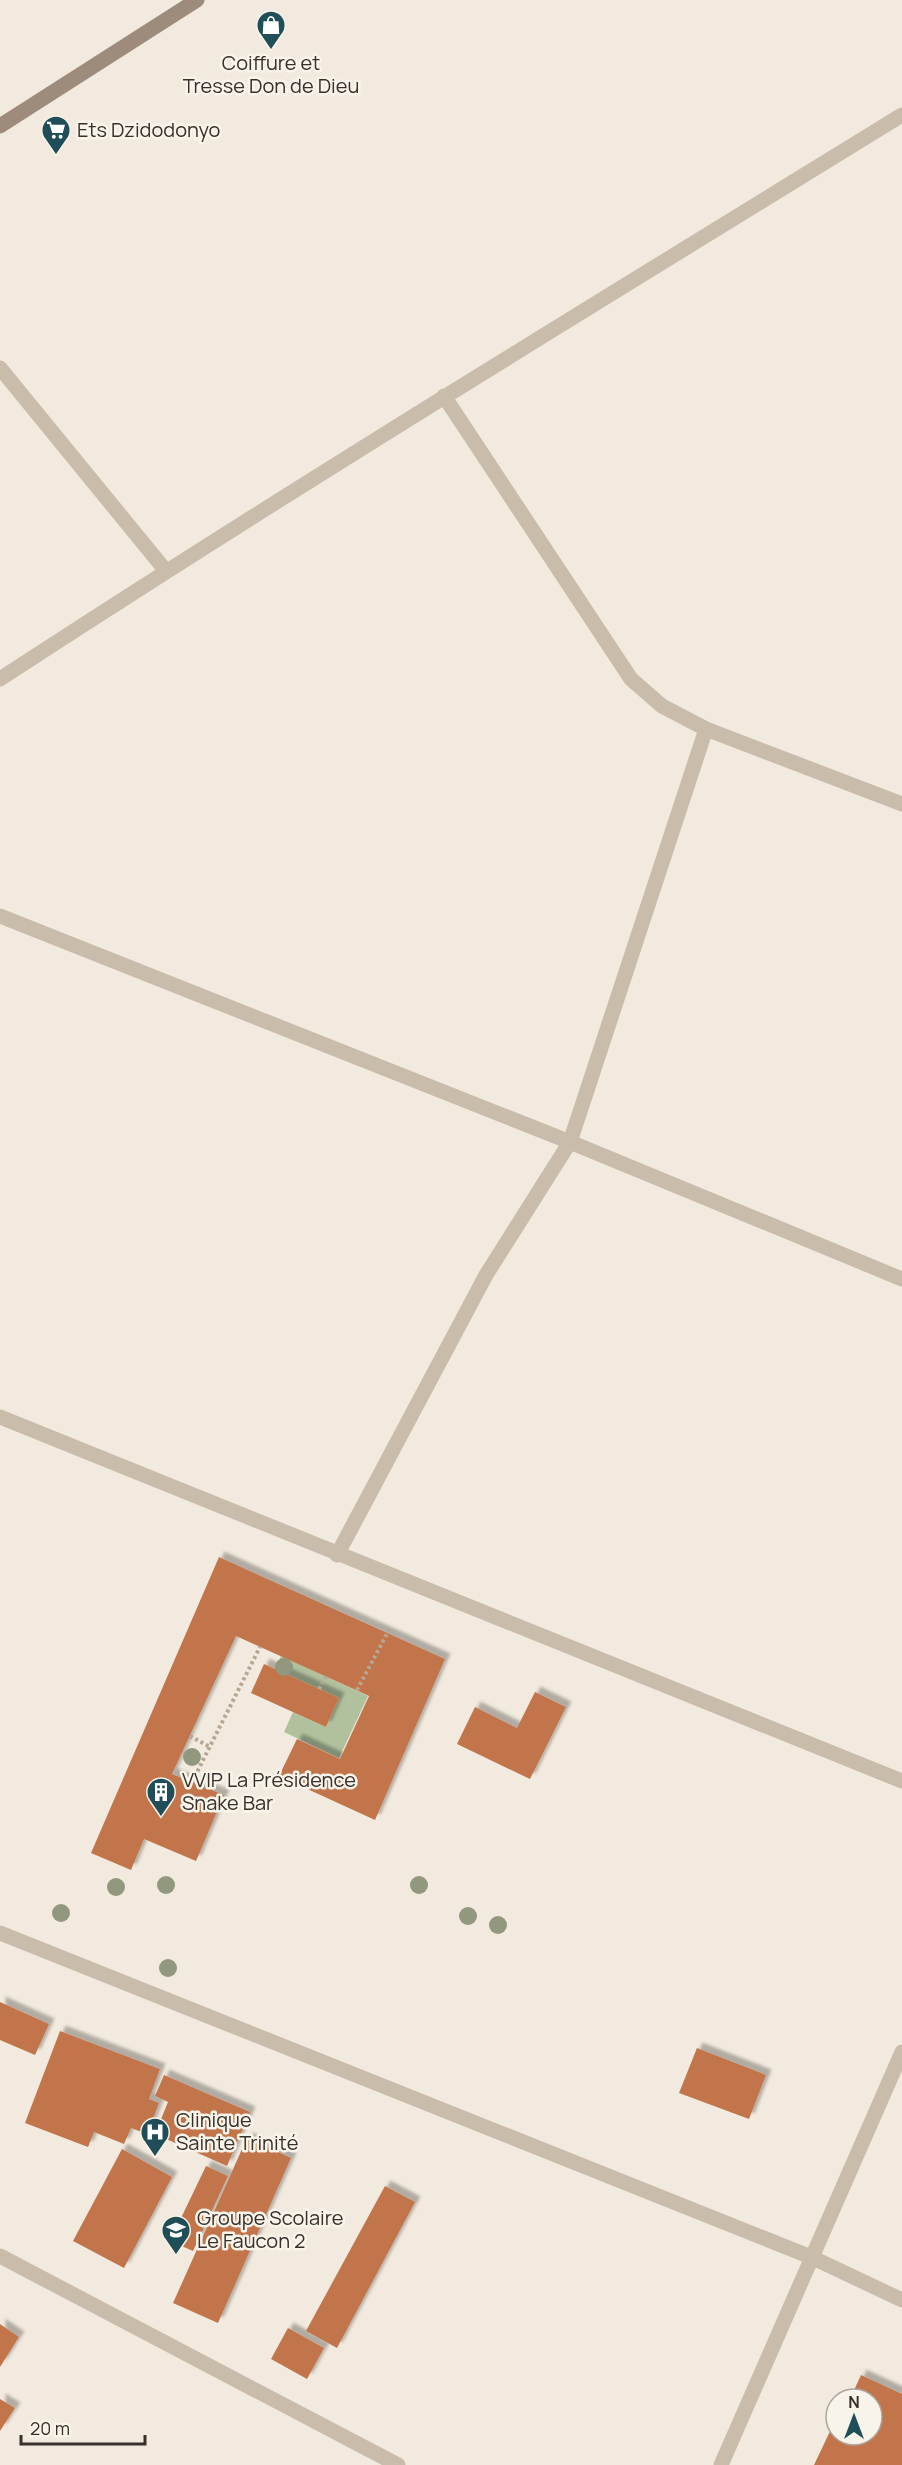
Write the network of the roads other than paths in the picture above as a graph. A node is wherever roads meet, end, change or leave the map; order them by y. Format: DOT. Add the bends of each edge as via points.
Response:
graph roads {
  1 [pos="197,0"];
  2 [pos="902,115"];
  3 [pos="0,126"];
  4 [pos="0,368"];
  5 [pos="444,396"];
  6 [pos="166,571"];
  7 [pos="0,679"];
  8 [pos="706,729"];
  9 [pos="902,804"];
  10 [pos="0,916"];
  11 [pos="570,1142"];
  12 [pos="902,1279"];
  13 [pos="0,1418"];
  14 [pos="337,1555"];
  15 [pos="902,1781"];
  16 [pos="0,1932"];
  17 [pos="902,2052"];
  18 [pos="0,2256"];
  19 [pos="811,2257"];
  20 [pos="902,2300"];
  21 [pos="398,2465"];
  22 [pos="722,2465"];
  1 -- 3 [label="street"];
  2 -- 5 [label="street"];
  4 -- 6 [label="street"];
  5 -- 6 [label="street"];
  5 -- 8 [label="street" via="631,679 662,706"];
  6 -- 7 [label="street"];
  8 -- 9 [label="street"];
  8 -- 11 [label="street"];
  10 -- 11 [label="street"];
  11 -- 12 [label="street"];
  11 -- 14 [label="street" via="486,1275"];
  13 -- 14 [label="street"];
  14 -- 15 [label="street"];
  16 -- 19 [label="street"];
  17 -- 19 [label="street"];
  18 -- 21 [label="street"];
  19 -- 20 [label="street"];
  19 -- 22 [label="street"];
}
